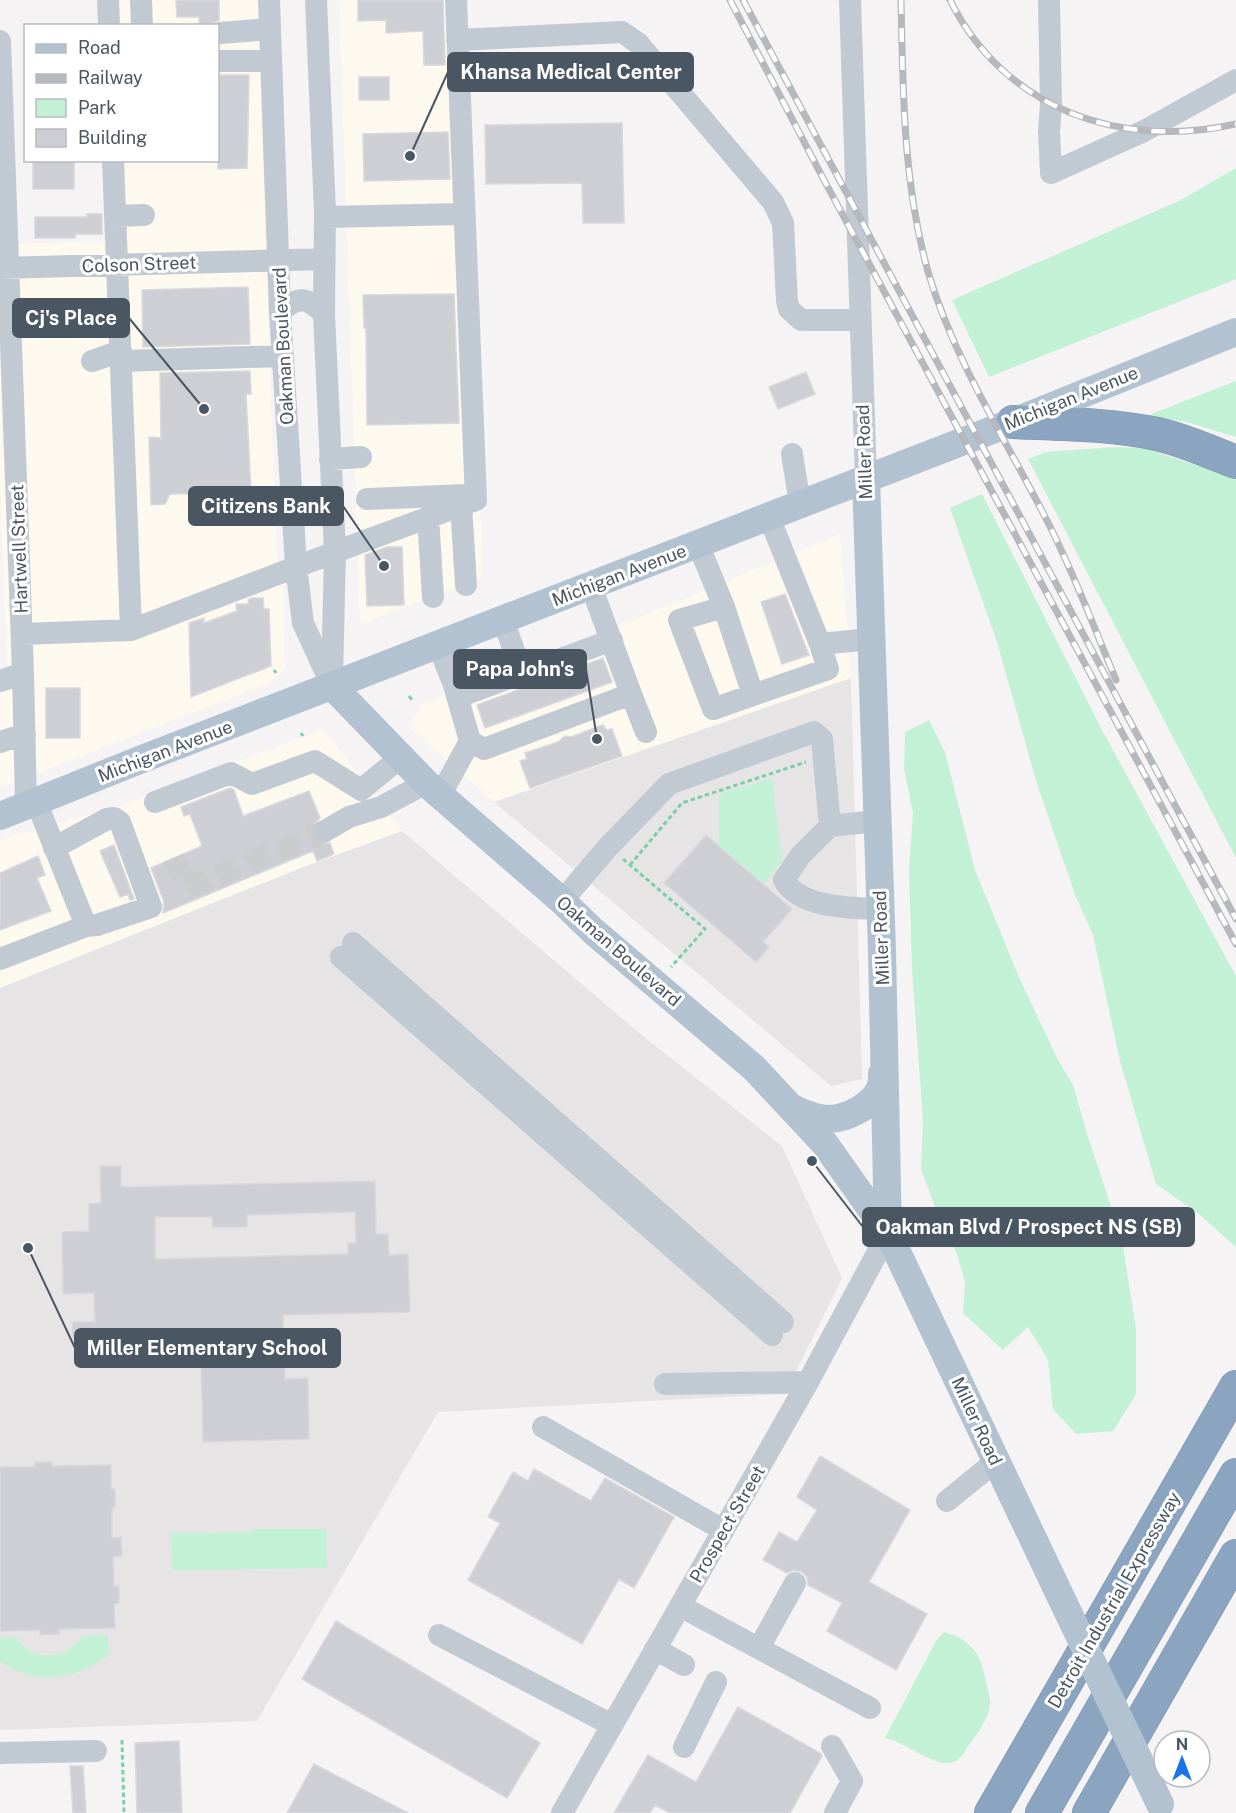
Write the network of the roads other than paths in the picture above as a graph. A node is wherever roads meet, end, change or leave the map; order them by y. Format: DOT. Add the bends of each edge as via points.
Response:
graph roads {
  1 [pos="108,0"];
  2 [pos="141,0"];
  3 [pos="269,0"];
  4 [pos="316,0"];
  5 [pos="456,0"];
  6 [pos="850,0"];
  7 [pos="1049,0"];
  8 [pos="109,24"];
  9 [pos="142,24"];
  10 [pos="270,29"];
  11 [pos="220,33"];
  12 [pos="457,40"];
  13 [pos="0,41"];
  14 [pos="219,61"];
  15 [pos="271,61"];
  16 [pos="1236,80"];
  17 [pos="113,162"];
  18 [pos="463,214"];
  19 [pos="144,215"];
  20 [pos="115,216"];
  21 [pos="325,217"];
  22 [pos="324,259"];
  23 [pos="278,260"];
  24 [pos="117,265"];
  25 [pos="4,268"];
  26 [pos="280,312"];
  27 [pos="324,314"];
  28 [pos="860,320"];
  29 [pos="1236,332"];
  30 [pos="121,356"];
  31 [pos="283,356"];
  32 [pos="92,361"];
  33 [pos="1013,422"];
  34 [pos="792,454"];
  35 [pos="361,457"];
  36 [pos="330,459"];
  37 [pos="1236,462"];
  38 [pos="866,479"];
  39 [pos="367,499"];
  40 [pos="464,500"];
  41 [pos="800,504"];
  42 [pos="428,517"];
  43 [pos="769,517"];
  44 [pos="698,544"];
  45 [pos="335,552"];
  46 [pos="296,566"];
  47 [pos="466,585"];
  48 [pos="591,586"];
  49 [pos="433,597"];
  50 [pos="724,607"];
  51 [pos="503,620"];
  52 [pos="131,630"];
  53 [pos="22,634"];
  54 [pos="871,639"];
  55 [pos="612,640"];
  56 [pos="820,644"];
  57 [pos="438,645"];
  58 [pos="15,675"];
  59 [pos="524,677"];
  60 [pos="332,686"];
  61 [pos="631,694"];
  62 [pos="753,695"];
  63 [pos="458,697"];
  64 [pos="646,732"];
  65 [pos="25,734"];
  66 [pos="471,741"];
  67 [pos="0,742"];
  68 [pos="401,757"];
  69 [pos="433,789"];
  70 [pos="155,802"];
  71 [pos="31,803"];
  72 [pos="0,816"];
  73 [pos="877,821"];
  74 [pos="322,824"];
  75 [pos="830,826"];
  76 [pos="54,848"];
  77 [pos="562,901"];
  78 [pos="880,909"];
  79 [pos="86,926"];
  80 [pos="347,950"];
  81 [pos="0,959"];
  82 [pos="884,1060"];
  83 [pos="790,1107"];
  84 [pos="888,1233"];
  85 [pos="778,1328"];
  86 [pos="808,1382"];
  87 [pos="665,1384"];
  88 [pos="1236,1387"];
  89 [pos="543,1427"];
  90 [pos="996,1461"];
  91 [pos="1236,1475"];
  92 [pos="947,1501"];
  93 [pos="723,1530"];
  94 [pos="1236,1556"];
  95 [pos="795,1583"];
  96 [pos="680,1606"];
  97 [pos="439,1635"];
  98 [pos="759,1648"];
  99 [pos="655,1649"];
  100 [pos="684,1665"];
  101 [pos="716,1682"];
  102 [pos="870,1708"];
  103 [pos="612,1725"];
  104 [pos="832,1746"];
  105 [pos="684,1747"];
  106 [pos="96,1751"];
  107 [pos="0,1753"];
  108 [pos="1162,1808"];
  109 [pos="562,1813"];
  110 [pos="835,1813"];
  111 [pos="991,1813"];
  112 [pos="1042,1813"];
  113 [pos="1089,1813"];
  1 -- 8 [label="street"];
  2 -- 9 [label="street"];
  3 -- 10 [label="street, Oakman Boulevard"];
  4 -- 21 [label="street"];
  5 -- 12 [label="street"];
  6 -- 28 [label="street, Miller Road"];
  7 -- 16 [label="street" via="1051,173 1144,131"];
  10 -- 11 [label="street"];
  10 -- 15 [label="street, Oakman Boulevard"];
  12 -- 18 [label="street"];
  12 -- 28 [label="street" via="622,32 638,43 773,202 783,223 789,309 801,320"];
  13 -- 25 [label="street, Hartwell Street"];
  14 -- 15 [label="street"];
  15 -- 23 [label="street, Oakman Boulevard"];
  17 -- 20 [label="street"];
  18 -- 21 [label="street"];
  18 -- 40 [label="street" via="469,454 476,500"];
  19 -- 20 [label="street"];
  20 -- 24 [label="street"];
  21 -- 22 [label="street"];
  22 -- 23 [label="street, Colson Street"];
  22 -- 27 [label="street"];
  23 -- 24 [label="street, Colson Street"];
  23 -- 26 [label="street, Oakman Boulevard"];
  24 -- 25 [label="street, Colson Street"];
  24 -- 30 [label="street"];
  25 -- 53 [label="street, Hartwell Street"];
  26 -- 27 [label="street" via="303,300 313,303"];
  26 -- 31 [label="street, Oakman Boulevard"];
  27 -- 36 [label="street"];
  28 -- 38 [label="street, Miller Road"];
  29 -- 33 [label="main road, Michigan Avenue"];
  30 -- 31 [label="street"];
  30 -- 32 [label="street"];
  30 -- 52 [label="street"];
  31 -- 46 [label="street, Oakman Boulevard"];
  33 -- 37 [label="highway" via="1158,434"];
  33 -- 38 [label="main road, Michigan Avenue"];
  34 -- 41 [label="street"];
  35 -- 36 [label="street"];
  36 -- 45 [label="street"];
  38 -- 41 [label="main road, Michigan Avenue"];
  38 -- 54 [label="main road, Miller Road"];
  39 -- 40 [label="street"];
  40 -- 42 [label="street"];
  40 -- 47 [label="street"];
  41 -- 43 [label="main road, Michigan Avenue"];
  42 -- 45 [label="street"];
  42 -- 49 [label="street"];
  43 -- 44 [label="main road, Michigan Avenue"];
  43 -- 56 [label="street"];
  44 -- 48 [label="main road, Michigan Avenue"];
  44 -- 50 [label="street"];
  45 -- 46 [label="street"];
  45 -- 60 [label="street"];
  46 -- 52 [label="street" via="252,576"];
  46 -- 60 [label="street, Oakman Boulevard" via="303,623"];
  48 -- 51 [label="main road, Michigan Avenue"];
  48 -- 55 [label="street"];
  50 -- 62 [label="street"];
  50 -- 62 [label="street" via="679,620 713,709"];
  51 -- 57 [label="main road, Michigan Avenue"];
  51 -- 59 [label="street"];
  52 -- 53 [label="street" via="62,628"];
  53 -- 58 [label="street, Hartwell Street"];
  54 -- 56 [label="street"];
  54 -- 73 [label="main road, Miller Road"];
  55 -- 59 [label="street" via="583,657"];
  55 -- 61 [label="street"];
  56 -- 62 [label="street" via="828,669"];
  57 -- 60 [label="main road, Michigan Avenue"];
  57 -- 63 [label="street"];
  58 -- 65 [label="street, Hartwell Street"];
  59 -- 63 [label="street"];
  60 -- 68 [label="main road, Oakman Boulevard"];
  60 -- 71 [label="main road, Michigan Avenue"];
  61 -- 64 [label="street"];
  61 -- 66 [label="street" via="597,697 526,723 504,732 484,749"];
  63 -- 66 [label="street"];
  65 -- 67 [label="street"];
  65 -- 71 [label="street, Hartwell Street"];
  66 -- 69 [label="street"];
  68 -- 69 [label="main road, Oakman Boulevard"];
  68 -- 70 [label="street" via="361,790 315,761 252,784 231,772"];
  69 -- 74 [label="street"];
  69 -- 77 [label="main road, Oakman Boulevard"];
  71 -- 72 [label="main road, Michigan Avenue"];
  71 -- 76 [label="street"];
  73 -- 75 [label="street"];
  73 -- 78 [label="main road, Miller Road"];
  75 -- 77 [label="street" via="822,739 814,732 669,784"];
  75 -- 78 [label="street" via="789,872 784,880 789,890 819,903"];
  76 -- 79 [label="street"];
  76 -- 79 [label="street" via="107,819 120,822 151,907"];
  77 -- 83 [label="main road, Oakman Boulevard" via="754,1068"];
  78 -- 82 [label="main road, Miller Road"];
  79 -- 81 [label="street"];
  80 -- 85 [label="street"];
  82 -- 83 [label="main road" via="880,1090 864,1107 828,1119"];
  82 -- 84 [label="main road, Miller Road"];
  83 -- 84 [label="main road, Oakman Boulevard" via="825,1144"];
  84 -- 86 [label="street, Prospect Street"];
  84 -- 90 [label="main road, Miller Road"];
  86 -- 87 [label="street"];
  86 -- 93 [label="street, Prospect Street"];
  88 -- 111 [label="highway, Detroit Industrial Expressway"];
  89 -- 93 [label="street"];
  90 -- 92 [label="street"];
  90 -- 108 [label="main road, Miller Road, bridge"];
  91 -- 112 [label="highway"];
  93 -- 96 [label="street, Prospect Street"];
  94 -- 113 [label="highway"];
  95 -- 98 [label="street"];
  96 -- 98 [label="street"];
  96 -- 99 [label="street, Prospect Street"];
  97 -- 103 [label="street"];
  98 -- 102 [label="street"];
  99 -- 100 [label="street"];
  99 -- 103 [label="street, Prospect Street"];
  101 -- 105 [label="street"];
  103 -- 109 [label="street, Prospect Street"];
  104 -- 110 [label="street" via="852,1781"];
  106 -- 107 [label="street"];
}
